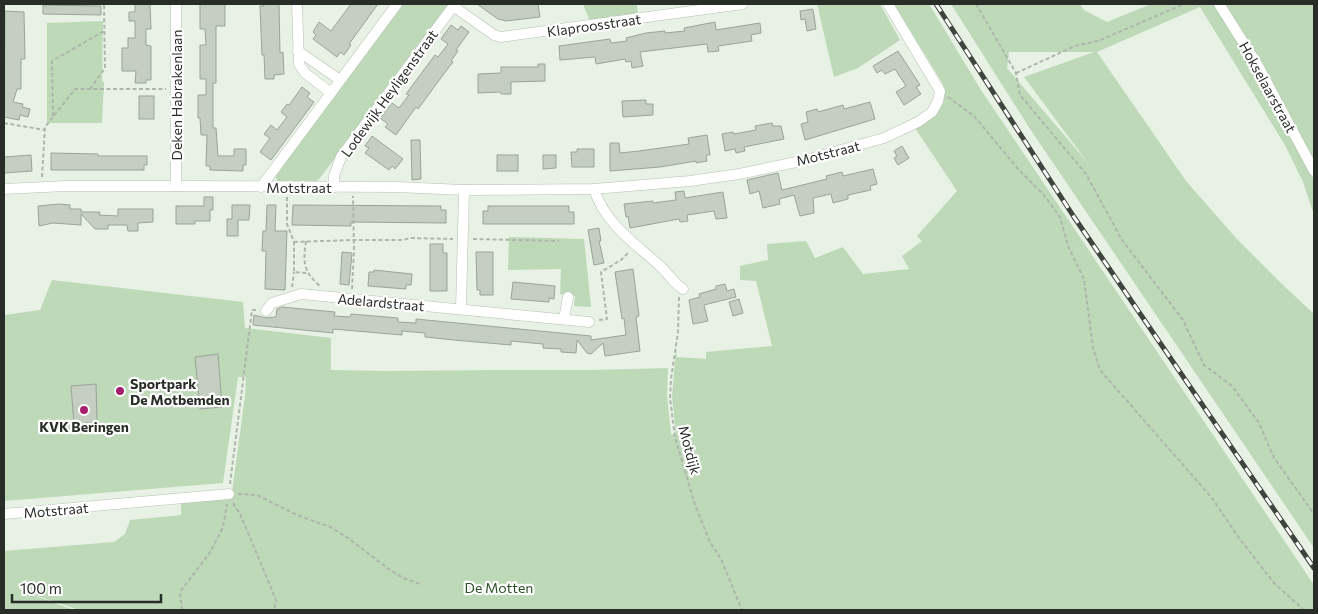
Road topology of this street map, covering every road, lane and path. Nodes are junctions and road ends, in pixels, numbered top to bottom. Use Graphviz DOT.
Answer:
graph roads {
  1 [pos="104,4"];
  2 [pos="176,4"];
  3 [pos="296,4"];
  4 [pos="397,4"];
  5 [pos="743,4"];
  6 [pos="888,4"];
  7 [pos="976,4"];
  8 [pos="1184,4"];
  9 [pos="1219,4"];
  10 [pos="454,5"];
  11 [pos="104,31"];
  12 [pos="298,50"];
  13 [pos="1016,72"];
  14 [pos="340,80"];
  15 [pos="90,89"];
  16 [pos="177,89"];
  17 [pos="940,91"];
  18 [pos="331,92"];
  19 [pos="53,116"];
  20 [pos="4,123"];
  21 [pos="45,130"];
  22 [pos="1314,171"];
  23 [pos="176,186"];
  24 [pos="42,187"];
  25 [pos="261,187"];
  26 [pos="287,187"];
  27 [pos="334,187"];
  28 [pos="353,187"];
  29 [pos="4,189"];
  30 [pos="594,189"];
  31 [pos="464,190"];
  32 [pos="463,239"];
  33 [pos="352,240"];
  34 [pos="558,240"];
  35 [pos="306,241"];
  36 [pos="294,242"];
  37 [pos="635,244"];
  38 [pos="307,273"];
  39 [pos="679,286"];
  40 [pos="334,297"];
  41 [pos="568,297"];
  42 [pos="351,299"];
  43 [pos="461,309"];
  44 [pos="266,311"];
  45 [pos="564,319"];
  46 [pos="589,322"];
  47 [pos="228,494"];
  48 [pos="4,514"];
  49 [pos="1314,514"];
  50 [pos="420,584"];
  51 [pos="182,610"];
  52 [pos="274,610"];
  53 [pos="742,610"];
  54 [pos="1304,610"];
  1 -- 11 [label="path"];
  2 -- 16 [label="street, Deken Habrakenlaan"];
  3 -- 12 [label="street"];
  4 -- 14 [label="street"];
  5 -- 10 [label="street, Klaproosstraat"];
  6 -- 17 [label="street"];
  7 -- 13 [label="path"];
  8 -- 13 [label="path"];
  9 -- 22 [label="street, Hokselaarstraat"];
  10 -- 27 [label="street, Lodewijk Heyligenstraat"];
  11 -- 15 [label="path"];
  11 -- 19 [label="path"];
  12 -- 14 [label="street"];
  12 -- 18 [label="street"];
  13 -- 49 [label="path"];
  14 -- 18 [label="street"];
  15 -- 16 [label="path"];
  15 -- 19 [label="path"];
  16 -- 23 [label="street, Deken Habrakenlaan"];
  17 -- 30 [label="street, Motstraat"];
  17 -- 54 [label="path"];
  18 -- 25 [label="street"];
  19 -- 21 [label="path"];
  20 -- 21 [label="path"];
  21 -- 24 [label="path"];
  23 -- 24 [label="street, Motstraat"];
  23 -- 25 [label="street, Motstraat"];
  24 -- 29 [label="street, Motstraat"];
  25 -- 26 [label="street, Motstraat"];
  26 -- 27 [label="street, Motstraat"];
  26 -- 36 [label="path"];
  27 -- 28 [label="street, Motstraat"];
  28 -- 31 [label="street, Motstraat"];
  28 -- 33 [label="path"];
  30 -- 31 [label="street, Motstraat"];
  30 -- 37 [label="street"];
  31 -- 32 [label="street"];
  32 -- 33 [label="path"];
  32 -- 34 [label="path"];
  32 -- 43 [label="street"];
  33 -- 35 [label="path"];
  33 -- 42 [label="path"];
  35 -- 36 [label="path"];
  35 -- 38 [label="path"];
  36 -- 38 [label="path"];
  37 -- 39 [label="street"];
  37 -- 46 [label="path"];
  38 -- 40 [label="path"];
  39 -- 53 [label="path, Motdijk"];
  40 -- 42 [label="street, Adelardstraat"];
  40 -- 44 [label="street, Adelardstraat"];
  41 -- 45 [label="street"];
  42 -- 43 [label="street, Adelardstraat"];
  43 -- 45 [label="street, Adelardstraat"];
  44 -- 47 [label="path"];
  45 -- 46 [label="street, Adelardstraat"];
  47 -- 48 [label="street, Motstraat"];
  47 -- 50 [label="path"];
  47 -- 51 [label="path"];
  47 -- 52 [label="path"];
}
